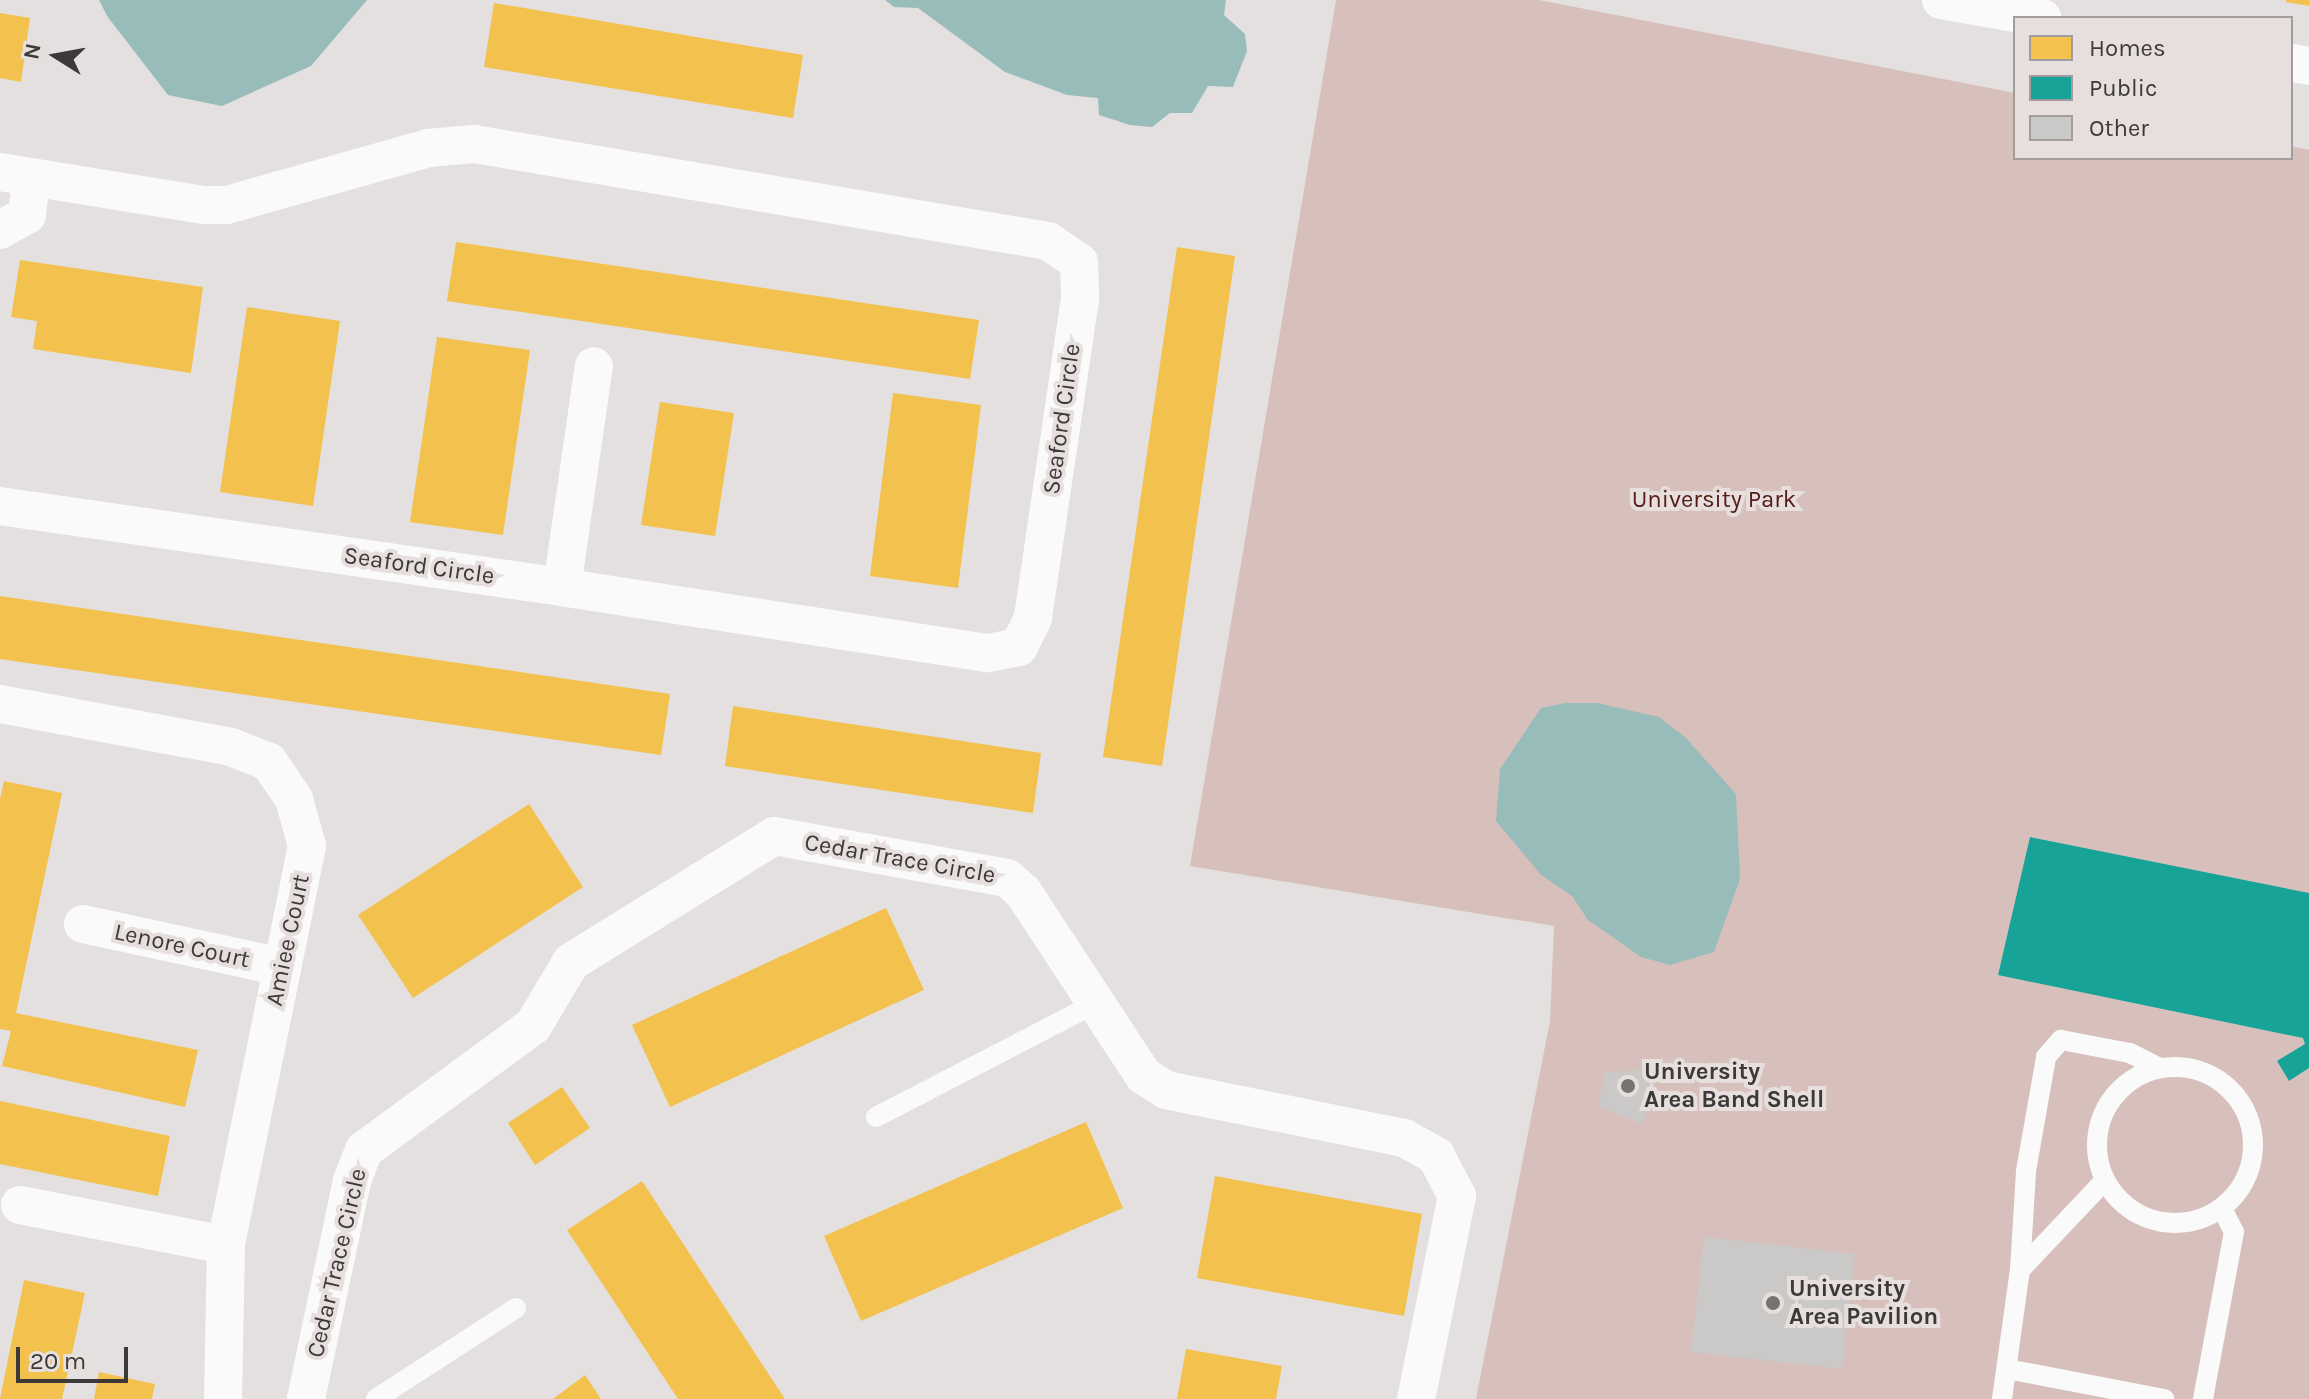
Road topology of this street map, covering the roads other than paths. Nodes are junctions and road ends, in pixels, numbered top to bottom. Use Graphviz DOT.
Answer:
graph roads {
  1 [pos="1941,0"];
  2 [pos="2031,16"];
  3 [pos="16,175"];
  4 [pos="0,230"];
  5 [pos="594,366"];
  6 [pos="0,506"];
  7 [pos="562,587"];
  8 [pos="0,704"];
  9 [pos="83,924"];
  10 [pos="282,967"];
  11 [pos="1096,1003"];
  12 [pos="2159,1068"];
  13 [pos="876,1117"];
  14 [pos="2105,1180"];
  15 [pos="20,1205"];
  16 [pos="2222,1208"];
  17 [pos="226,1245"];
  18 [pos="2020,1270"];
  19 [pos="516,1308"];
  20 [pos="2007,1369"];
  21 [pos="223,1399"];
  22 [pos="306,1399"];
  23 [pos="376,1399"];
  24 [pos="1416,1399"];
  25 [pos="2002,1399"];
  26 [pos="2164,1399"];
  27 [pos="2203,1399"];
  1 -- 2 [label="street"];
  3 -- 4 [label="street"];
  3 -- 7 [label="street, Seaford Circle"];
  5 -- 7 [label="street"];
  6 -- 7 [label="street, Seaford Circle"];
  8 -- 10 [label="street, Amiee Court"];
  9 -- 10 [label="street, Lenore Court"];
  10 -- 17 [label="street, Amiee Court"];
  11 -- 13 [label="lane"];
  11 -- 22 [label="street, Cedar Trace Circle"];
  11 -- 24 [label="street, Cedar Trace Circle"];
  12 -- 14 [label="lane"];
  12 -- 16 [label="lane"];
  12 -- 18 [label="lane"];
  14 -- 16 [label="lane"];
  14 -- 18 [label="lane"];
  15 -- 17 [label="street"];
  16 -- 27 [label="lane"];
  17 -- 21 [label="street, Amiee Court"];
  18 -- 20 [label="lane"];
  19 -- 23 [label="lane"];
  20 -- 25 [label="lane"];
  20 -- 26 [label="lane"];
}
